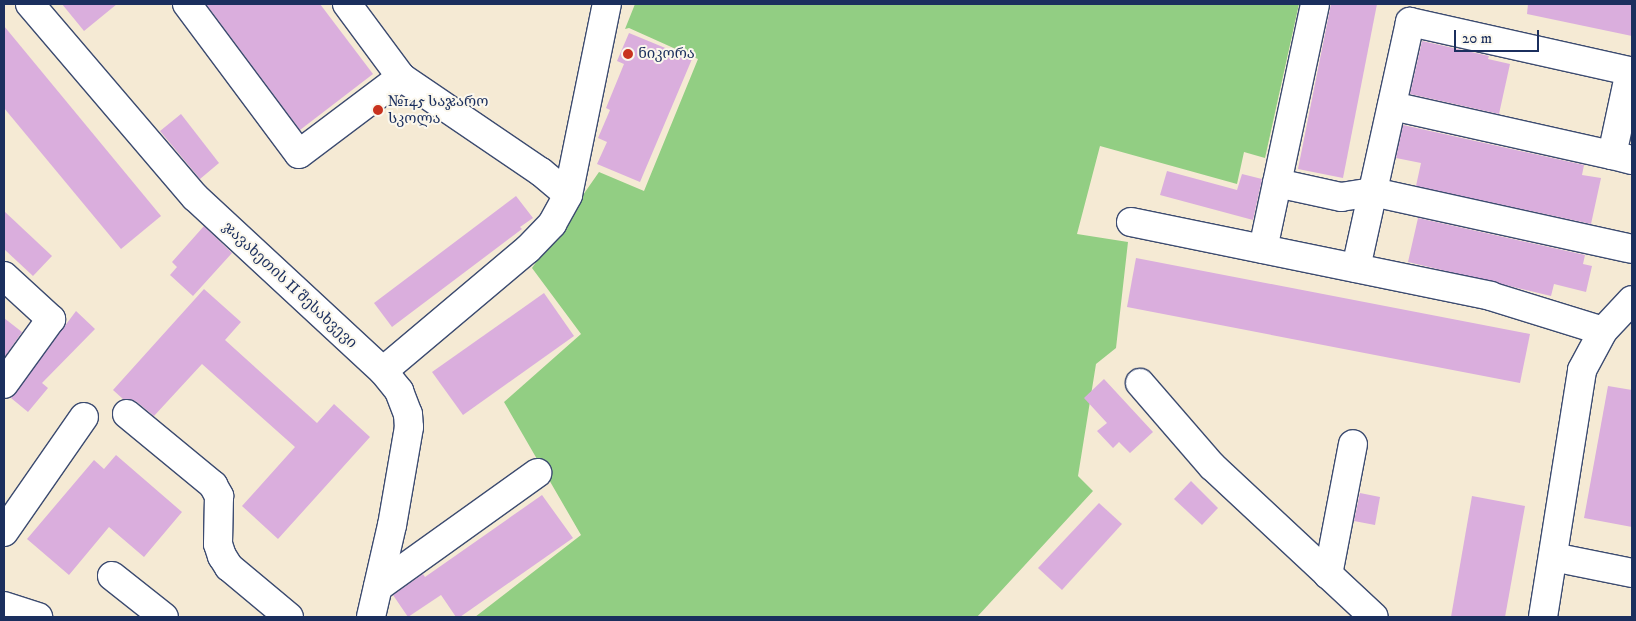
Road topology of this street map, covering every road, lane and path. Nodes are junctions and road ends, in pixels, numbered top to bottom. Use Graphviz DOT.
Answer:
graph roads {
  1 [pos="30,4"];
  2 [pos="187,4"];
  3 [pos="347,4"];
  4 [pos="607,4"];
  5 [pos="1315,4"];
  6 [pos="401,77"];
  7 [pos="1392,106"];
  8 [pos="1622,157"];
  9 [pos="1277,183"];
  10 [pos="1373,192"];
  11 [pos="568,195"];
  12 [pos="1131,222"];
  13 [pos="1263,249"];
  14 [pos="1632,249"];
  15 [pos="1356,268"];
  16 [pos="4,276"];
  17 [pos="1632,300"];
  18 [pos="1603,331"];
  19 [pos="383,371"];
  20 [pos="1140,383"];
  21 [pos="4,384"];
  22 [pos="127,414"];
  23 [pos="84,417"];
  24 [pos="1353,444"];
  25 [pos="537,473"];
  26 [pos="4,532"];
  27 [pos="1553,558"];
  28 [pos="1632,573"];
  29 [pos="1328,574"];
  30 [pos="112,576"];
  31 [pos="378,586"];
  32 [pos="4,606"];
  33 [pos="38,617"];
  34 [pos="164,617"];
  35 [pos="289,617"];
  36 [pos="371,617"];
  37 [pos="1374,617"];
  38 [pos="1543,617"];
  1 -- 19 [label="street, ჯავახეთის II შესახვევი"];
  2 -- 6 [label="street"];
  3 -- 6 [label="street"];
  4 -- 11 [label="street"];
  5 -- 9 [label="street"];
  6 -- 11 [label="street"];
  7 -- 8 [label="street"];
  7 -- 8 [label="street"];
  7 -- 10 [label="street"];
  9 -- 10 [label="street"];
  9 -- 13 [label="street"];
  10 -- 14 [label="street"];
  10 -- 15 [label="street"];
  11 -- 19 [label="street"];
  12 -- 13 [label="street"];
  13 -- 15 [label="street"];
  15 -- 18 [label="street"];
  16 -- 21 [label="street"];
  17 -- 18 [label="street"];
  18 -- 27 [label="street"];
  19 -- 31 [label="street, ჯავახეთის II შესახვევი"];
  20 -- 29 [label="street"];
  22 -- 35 [label="street"];
  23 -- 26 [label="street"];
  24 -- 29 [label="street"];
  25 -- 31 [label="street"];
  27 -- 28 [label="street"];
  27 -- 38 [label="street"];
  29 -- 37 [label="street"];
  30 -- 34 [label="street"];
  31 -- 36 [label="street, ჯავახეთის II შესახვევი"];
  32 -- 33 [label="street"];
}
